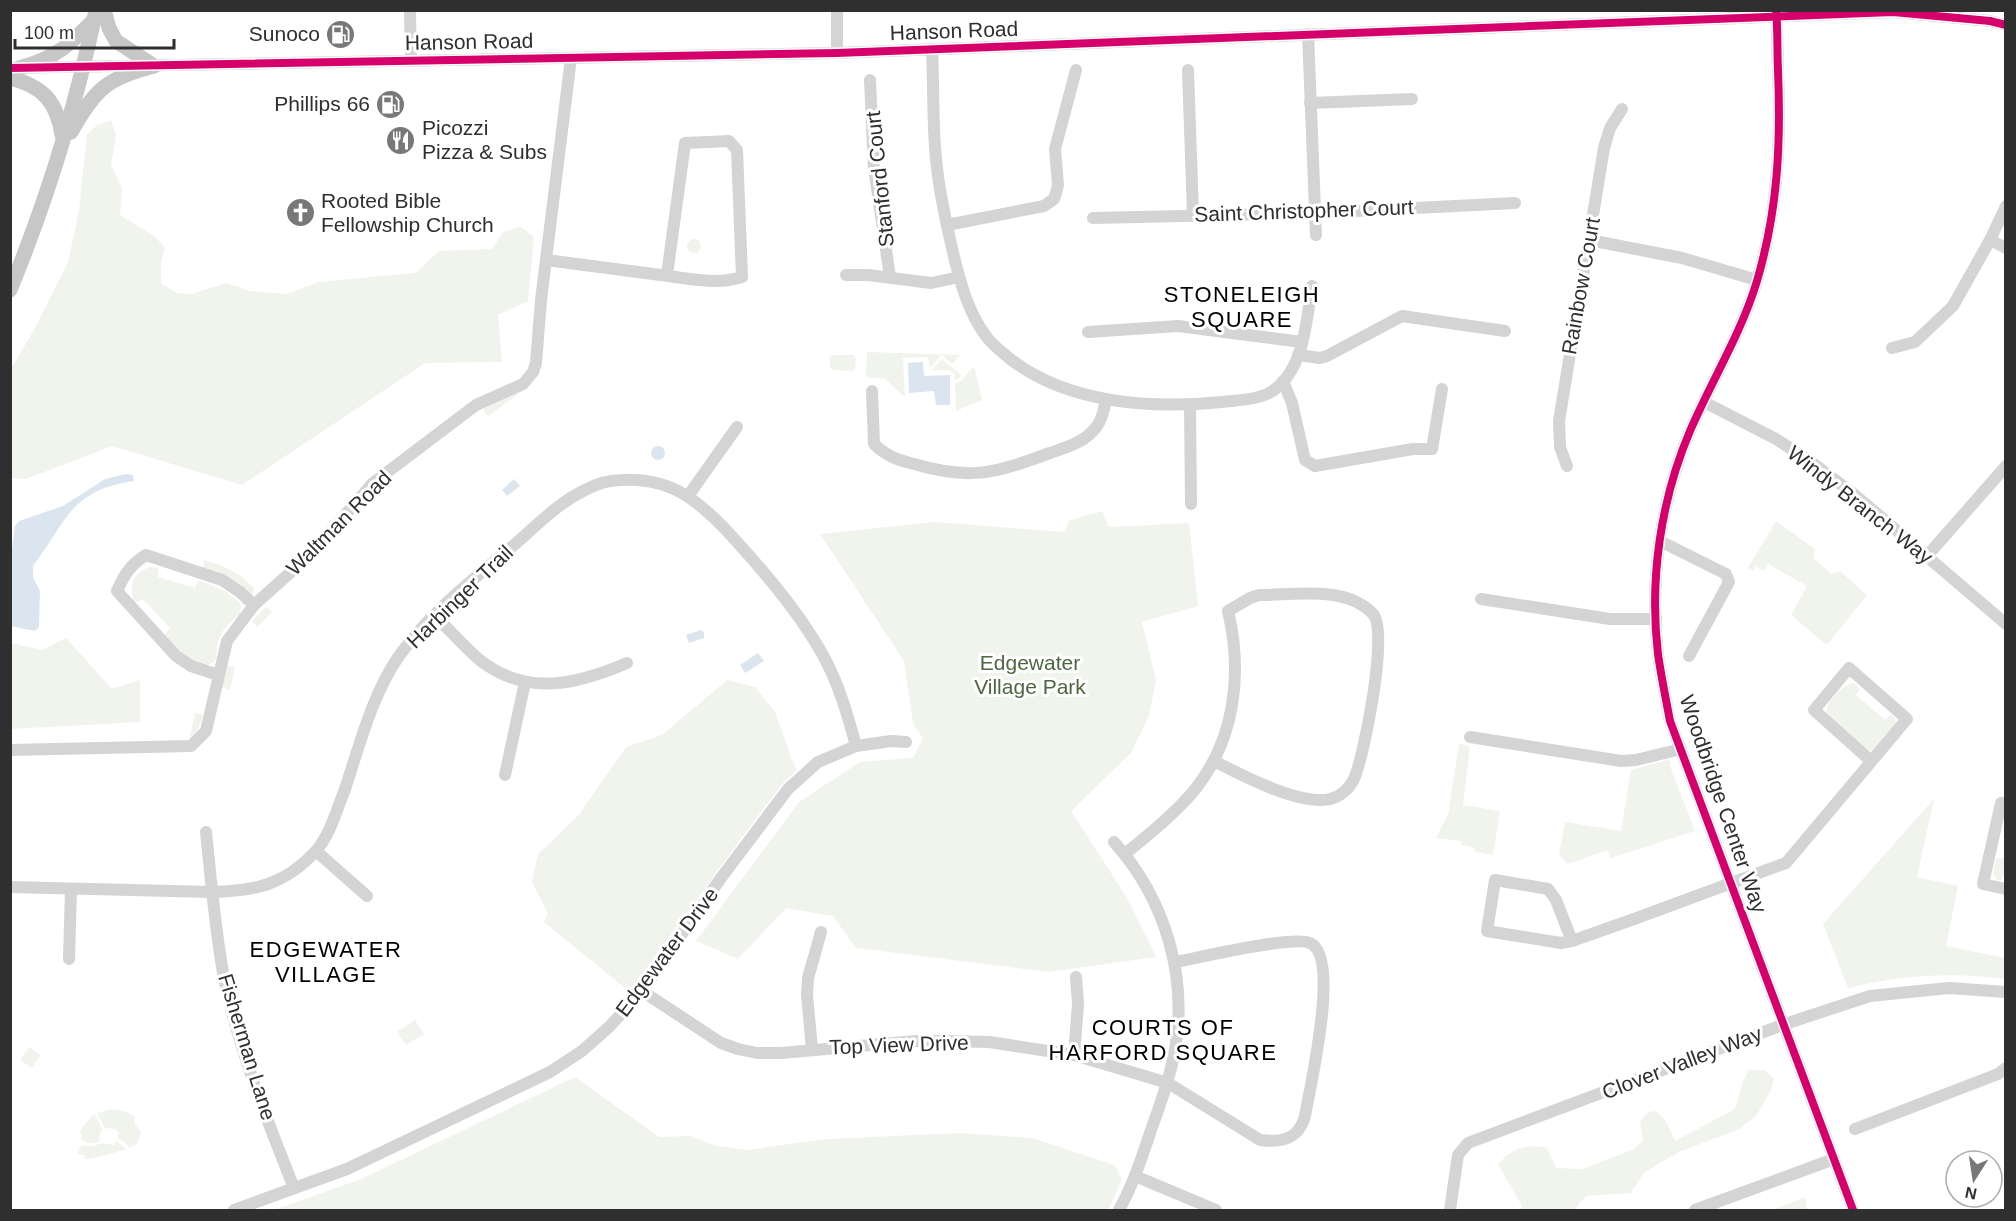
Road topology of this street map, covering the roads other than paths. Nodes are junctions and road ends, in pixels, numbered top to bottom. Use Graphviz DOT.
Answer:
graph roads {
  1 [pos="410,10"];
  2 [pos="837,10"];
  3 [pos="98,13"];
  4 [pos="1776,14"];
  5 [pos="1988,16"];
  6 [pos="2006,25"];
  7 [pos="1308,34"];
  8 [pos="932,50"];
  9 [pos="837,53"];
  10 [pos="571,58"];
  11 [pos="411,61"];
  12 [pos="154,66"];
  13 [pos="83,67"];
  14 [pos="1076,70"];
  15 [pos="1188,70"];
  16 [pos="13,71"];
  17 [pos="870,80"];
  18 [pos="1412,99"];
  19 [pos="1310,103"];
  20 [pos="1622,110"];
  21 [pos="63,140"];
  22 [pos="58,156"];
  23 [pos="1515,203"];
  24 [pos="2006,206"];
  25 [pos="1315,213"];
  26 [pos="1193,215"];
  27 [pos="1093,218"];
  28 [pos="947,225"];
  29 [pos="1316,235"];
  30 [pos="1589,240"];
  31 [pos="1990,240"];
  32 [pos="2006,248"];
  33 [pos="546,260"];
  34 [pos="667,275"];
  35 [pos="846,275"];
  36 [pos="890,277"];
  37 [pos="959,277"];
  38 [pos="1757,280"];
  39 [pos="1312,286"];
  40 [pos="10,290"];
  41 [pos="1505,331"];
  42 [pos="1088,332"];
  43 [pos="1302,342"];
  44 [pos="1892,348"];
  45 [pos="1298,355"];
  46 [pos="1283,381"];
  47 [pos="1442,389"];
  48 [pos="872,391"];
  49 [pos="1106,400"];
  50 [pos="1704,402"];
  51 [pos="1190,405"];
  52 [pos="737,427"];
  53 [pos="1566,466"];
  54 [pos="2006,466"];
  55 [pos="688,496"];
  56 [pos="1191,504"];
  57 [pos="1660,541"];
  58 [pos="1927,556"];
  59 [pos="1481,599"];
  60 [pos="254,605"];
  61 [pos="434,615"];
  62 [pos="1656,619"];
  63 [pos="2006,624"];
  64 [pos="1689,656"];
  65 [pos="627,663"];
  66 [pos="218,675"];
  67 [pos="525,682"];
  68 [pos="1470,737"];
  69 [pos="906,742"];
  70 [pos="856,746"];
  71 [pos="1681,748"];
  72 [pos="10,750"];
  73 [pos="1214,761"];
  74 [pos="1871,761"];
  75 [pos="506,775"];
  76 [pos="2006,804"];
  77 [pos="207,832"];
  78 [pos="1114,842"];
  79 [pos="316,851"];
  80 [pos="1125,854"];
  81 [pos="1731,884"];
  82 [pos="10,887"];
  83 [pos="71,889"];
  84 [pos="2006,889"];
  85 [pos="212,892"];
  86 [pos="367,896"];
  87 [pos="821,932"];
  88 [pos="1572,941"];
  89 [pos="69,959"];
  90 [pos="1175,962"];
  91 [pos="1076,976"];
  92 [pos="642,991"];
  93 [pos="2006,992"];
  94 [pos="1782,1025"];
  95 [pos="812,1049"];
  96 [pos="1074,1055"];
  97 [pos="2006,1068"];
  98 [pos="1167,1083"];
  99 [pos="1855,1129"];
  100 [pos="1834,1159"];
  101 [pos="1135,1176"];
  102 [pos="294,1188"];
  103 [pos="234,1210"];
  104 [pos="1119,1210"];
  105 [pos="1216,1210"];
  106 [pos="1450,1210"];
  107 [pos="1695,1210"];
  108 [pos="1852,1210"];
  1 -- 11 [label="street"];
  2 -- 9 [label="street"];
  3 -- 12 [label="main road"];
  3 -- 13 [label="main road"];
  3 -- 16 [label="main road"];
  4 -- 5 [label="street, Hanson Road"];
  4 -- 7 [label="street, Hanson Road"];
  4 -- 38 [label="street, Woodbridge Center Way"];
  5 -- 6 [label="street, Hanson Road"];
  7 -- 8 [label="street, Hanson Road"];
  7 -- 19 [label="street"];
  8 -- 9 [label="street, Hanson Road"];
  8 -- 28 [label="street"];
  9 -- 10 [label="street, Hanson Road"];
  10 -- 11 [label="street, Hanson Road"];
  10 -- 33 [label="street, Waltman Road"];
  11 -- 12 [label="street, Hanson Road"];
  12 -- 13 [label="street, Hanson Road"];
  12 -- 22 [label="main road"];
  13 -- 16 [label="street, Hanson Road"];
  13 -- 21 [label="main road"];
  14 -- 28 [label="street"];
  15 -- 26 [label="street"];
  16 -- 21 [label="main road"];
  17 -- 36 [label="street, Stanford Court"];
  18 -- 19 [label="street"];
  19 -- 25 [label="street"];
  20 -- 30 [label="street, Rainbow Court"];
  21 -- 22 [label="main road"];
  22 -- 40 [label="main road"];
  23 -- 25 [label="street, Saint Christopher Court"];
  24 -- 31 [label="street"];
  25 -- 26 [label="street, Saint Christopher Court"];
  25 -- 29 [label="street"];
  26 -- 27 [label="street, Saint Christopher Court"];
  28 -- 37 [label="street"];
  30 -- 38 [label="street"];
  30 -- 53 [label="street, Rainbow Court"];
  31 -- 32 [label="street"];
  31 -- 44 [label="street"];
  33 -- 34 [label="street"];
  33 -- 60 [label="street, Waltman Road"];
  34 -- 34 [label="street"];
  35 -- 36 [label="street, Stanford Court"];
  36 -- 37 [label="street, Stanford Court"];
  37 -- 49 [label="street"];
  38 -- 50 [label="street, Woodbridge Center Way"];
  39 -- 43 [label="street"];
  41 -- 45 [label="street"];
  42 -- 43 [label="street"];
  43 -- 45 [label="street"];
  45 -- 46 [label="street"];
  46 -- 47 [label="street"];
  46 -- 51 [label="street"];
  48 -- 49 [label="street"];
  49 -- 51 [label="street"];
  50 -- 57 [label="street, Woodbridge Center Way"];
  50 -- 58 [label="street, Windy Branch Way"];
  51 -- 56 [label="street"];
  52 -- 55 [label="street"];
  54 -- 58 [label="street"];
  55 -- 61 [label="street, Harbinger Trail"];
  55 -- 70 [label="street, Harbinger Trail"];
  57 -- 62 [label="street, Woodbridge Center Way"];
  57 -- 64 [label="street"];
  58 -- 63 [label="street, Windy Branch Way"];
  59 -- 62 [label="street"];
  60 -- 66 [label="street, Waltman Road"];
  60 -- 66 [label="street"];
  61 -- 67 [label="street"];
  61 -- 79 [label="street, Harbinger Trail"];
  62 -- 71 [label="street, Woodbridge Center Way"];
  65 -- 67 [label="street"];
  66 -- 72 [label="street, Waltman Road"];
  67 -- 75 [label="street"];
  68 -- 71 [label="street"];
  69 -- 70 [label="street, Edgewater Drive"];
  70 -- 92 [label="street, Edgewater Drive"];
  71 -- 81 [label="street, Woodbridge Center Way"];
  73 -- 73 [label="street"];
  73 -- 80 [label="street"];
  74 -- 74 [label="street"];
  74 -- 81 [label="street"];
  76 -- 84 [label="street"];
  77 -- 85 [label="street, Fisherman Lane"];
  78 -- 80 [label="street"];
  79 -- 85 [label="street, Harbinger Trail"];
  79 -- 86 [label="street"];
  80 -- 90 [label="street"];
  81 -- 88 [label="street"];
  81 -- 94 [label="street, Woodbridge Center Way"];
  82 -- 83 [label="street, Harbinger Trail"];
  83 -- 85 [label="street, Harbinger Trail"];
  83 -- 89 [label="street"];
  85 -- 102 [label="street, Fisherman Lane"];
  87 -- 95 [label="street"];
  88 -- 88 [label="street"];
  90 -- 98 [label="street"];
  90 -- 98 [label="street, Top View Drive"];
  91 -- 96 [label="street"];
  92 -- 95 [label="street, Top View Drive"];
  92 -- 102 [label="street, Edgewater Drive"];
  93 -- 94 [label="street, Clover Valley Way"];
  94 -- 100 [label="street, Woodbridge Center Way"];
  94 -- 106 [label="street, Clover Valley Way"];
  95 -- 96 [label="street, Top View Drive"];
  96 -- 98 [label="street, Top View Drive"];
  97 -- 99 [label="street"];
  98 -- 101 [label="street"];
  100 -- 107 [label="street"];
  100 -- 108 [label="street, Woodbridge Center Way"];
  101 -- 104 [label="street"];
  101 -- 105 [label="street"];
  102 -- 103 [label="street, Edgewater Drive"];
}
